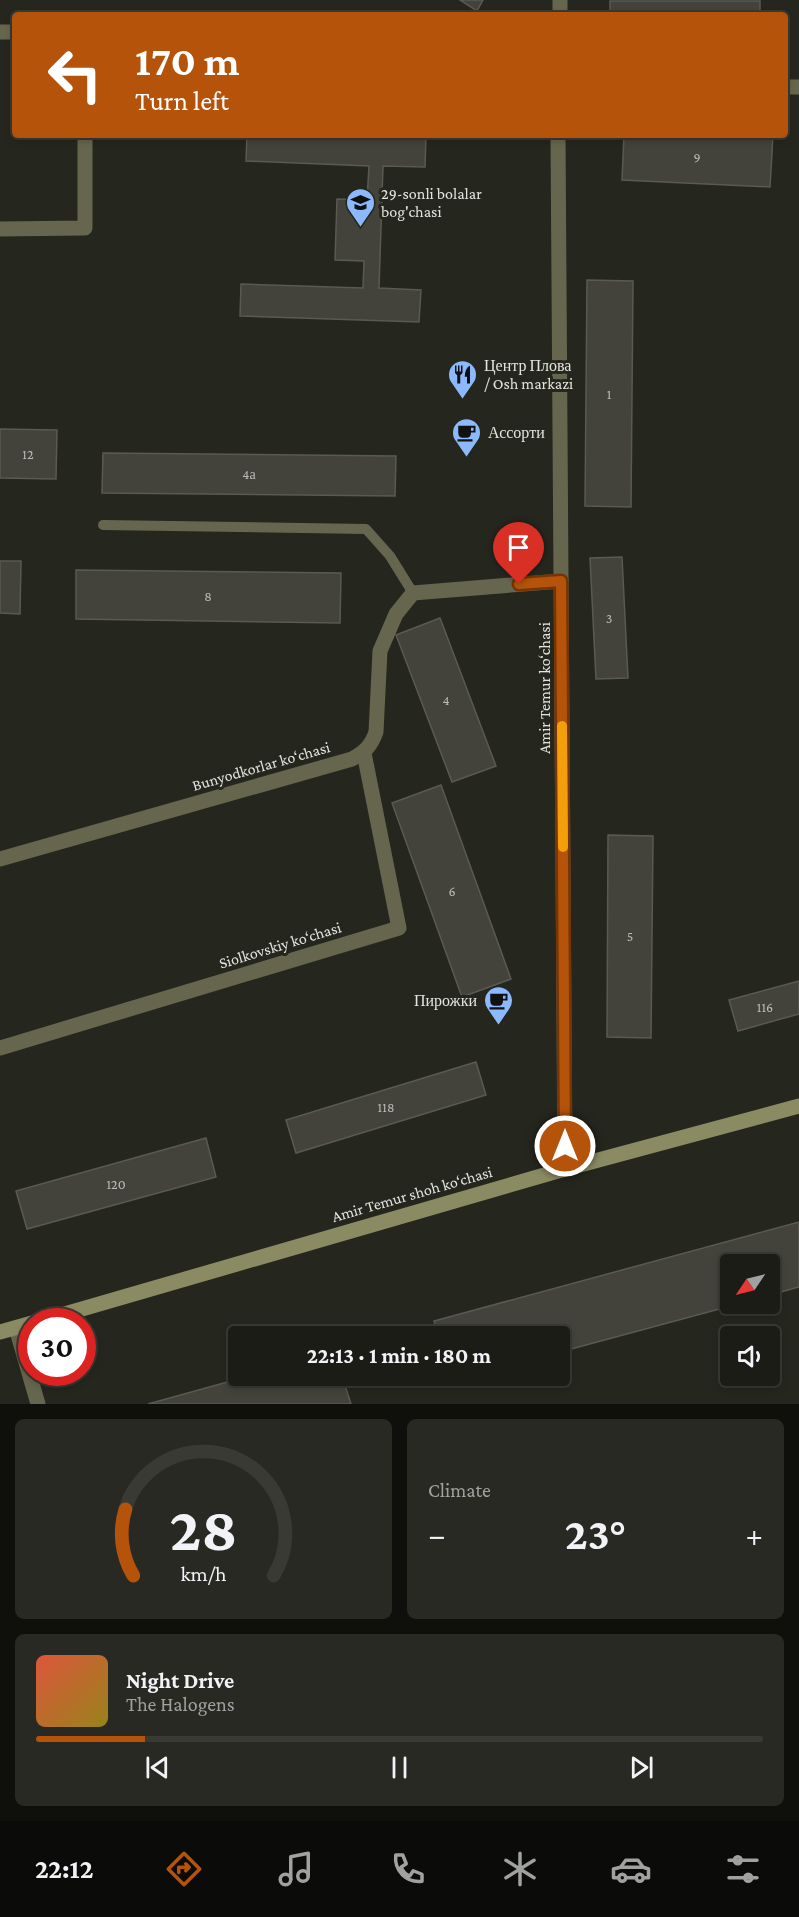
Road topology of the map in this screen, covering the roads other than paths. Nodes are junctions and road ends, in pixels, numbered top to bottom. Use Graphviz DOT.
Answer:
graph roads {
  1 [pos="85,138"];
  2 [pos="558,138"];
  3 [pos="0,230"];
  4 [pos="103,525"];
  5 [pos="561,581"];
  6 [pos="413,593"];
  7 [pos="364,753"];
  8 [pos="0,859"];
  9 [pos="0,1048"];
  10 [pos="799,1106"];
  11 [pos="565,1169"];
  12 [pos="85,1308"];
  13 [pos="16,1328"];
  14 [pos="0,1332"];
  15 [pos="38,1404"];
  1 -- 3 [label="street"];
  2 -- 5 [label="street, Amir Temur ko‘chasi"];
  4 -- 6 [label="lane"];
  5 -- 6 [label="street"];
  5 -- 11 [label="street, Amir Temur ko‘chasi"];
  6 -- 7 [label="street"];
  7 -- 8 [label="street, Bunyodkorlar ko‘chasi"];
  7 -- 9 [label="street, Siolkovskiy ko‘chasi"];
  10 -- 11 [label="main road, Amir Temur shoh ko‘chasi"];
  11 -- 12 [label="main road, Amir Temur shoh ko‘chasi"];
  13 -- 14 [label="main road"];
  13 -- 15 [label="street"];
}
